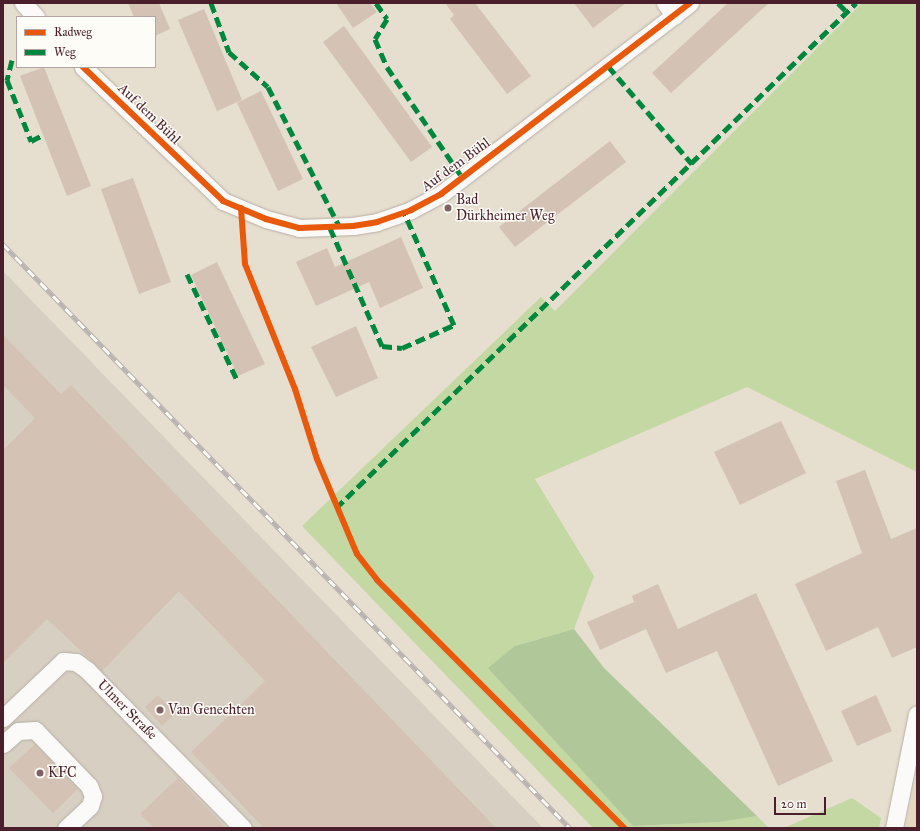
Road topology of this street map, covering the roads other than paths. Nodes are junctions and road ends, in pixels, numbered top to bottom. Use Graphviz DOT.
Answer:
graph roads {
  1 [pos="23,3"];
  2 [pos="690,3"];
  3 [pos="670,10"];
  4 [pos="35,16"];
  5 [pos="84,68"];
  6 [pos="917,714"];
  7 [pos="3,718"];
  8 [pos="3,744"];
  9 [pos="66,828"];
  10 [pos="243,828"];
  11 [pos="894,828"];
  1 -- 4 [label="street"];
  2 -- 3 [label="street, Auf dem Bühl"];
  3 -- 5 [label="street, Auf dem Bühl"];
  6 -- 11 [label="street"];
  7 -- 10 [label="street, Ulmer Straße"];
  8 -- 9 [label="street"];
}
